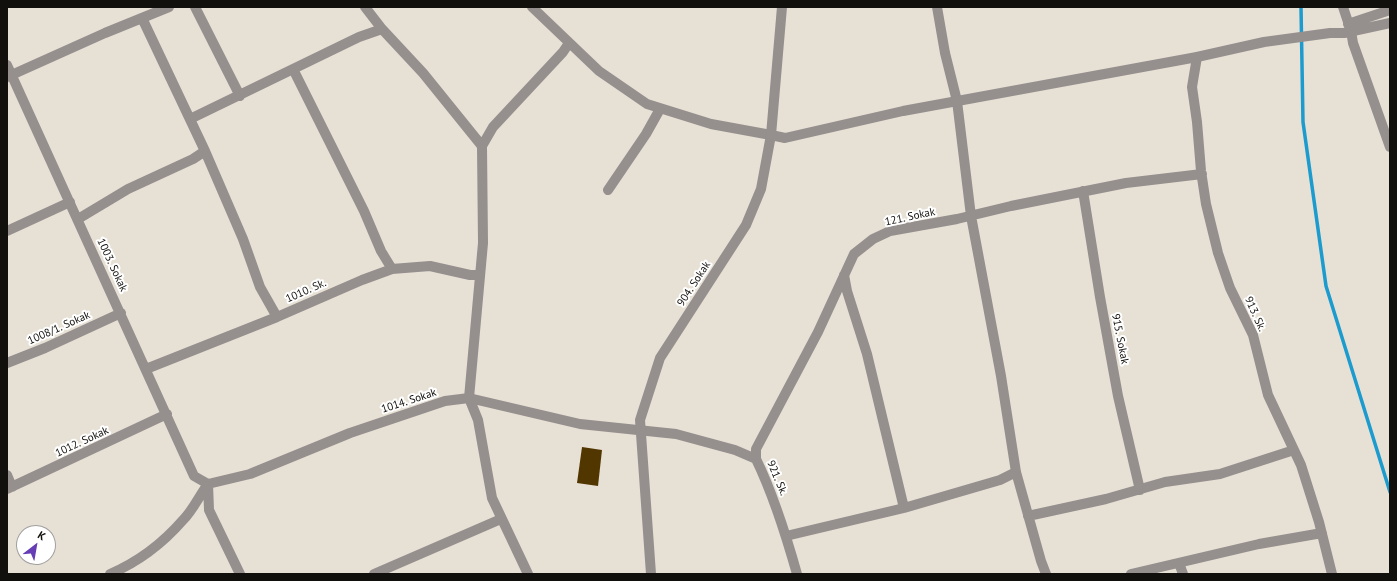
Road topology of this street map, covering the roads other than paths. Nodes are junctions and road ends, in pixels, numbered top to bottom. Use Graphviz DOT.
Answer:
graph roads {
  1 [pos="169,7"];
  2 [pos="195,7"];
  3 [pos="365,7"];
  4 [pos="532,7"];
  5 [pos="782,7"];
  6 [pos="937,7"];
  7 [pos="1343,7"];
  8 [pos="1390,10"];
  9 [pos="142,18"];
  10 [pos="1390,23"];
  11 [pos="1350,28"];
  12 [pos="382,29"];
  13 [pos="569,43"];
  14 [pos="1197,57"];
  15 [pos="7,65"];
  16 [pos="294,69"];
  17 [pos="9,76"];
  18 [pos="240,96"];
  19 [pos="957,101"];
  20 [pos="660,109"];
  21 [pos="190,119"];
  22 [pos="771,135"];
  23 [pos="1388,137"];
  24 [pos="482,146"];
  25 [pos="1390,148"];
  26 [pos="205,151"];
  27 [pos="1202,174"];
  28 [pos="608,190"];
  29 [pos="1083,191"];
  30 [pos="70,202"];
  31 [pos="971,216"];
  32 [pos="78,219"];
  33 [pos="7,231"];
  34 [pos="392,268"];
  35 [pos="844,274"];
  36 [pos="480,275"];
  37 [pos="121,313"];
  38 [pos="277,317"];
  39 [pos="7,363"];
  40 [pos="146,369"];
  41 [pos="469,398"];
  42 [pos="166,414"];
  43 [pos="641,432"];
  44 [pos="1294,450"];
  45 [pos="756,459"];
  46 [pos="1016,472"];
  47 [pos="7,475"];
  48 [pos="208,484"];
  49 [pos="10,488"];
  50 [pos="1140,490"];
  51 [pos="904,508"];
  52 [pos="1028,516"];
  53 [pos="502,518"];
  54 [pos="1322,533"];
  55 [pos="786,536"];
  56 [pos="1180,563"];
  57 [pos="110,574"];
  58 [pos="240,574"];
  59 [pos="374,574"];
  60 [pos="528,574"];
  61 [pos="651,574"];
  62 [pos="797,574"];
  63 [pos="1046,574"];
  64 [pos="1131,574"];
  65 [pos="1183,574"];
  66 [pos="1332,574"];
  1 -- 9 [label="street"];
  2 -- 18 [label="street"];
  3 -- 12 [label="street"];
  4 -- 13 [label="street"];
  5 -- 22 [label="street, 904. Sokak"];
  6 -- 19 [label="street"];
  7 -- 11 [label="street"];
  8 -- 11 [label="street"];
  9 -- 17 [label="street"];
  9 -- 21 [label="street"];
  10 -- 11 [label="street"];
  11 -- 14 [label="street"];
  11 -- 23 [label="street"];
  12 -- 16 [label="street"];
  12 -- 24 [label="street"];
  13 -- 20 [label="street"];
  13 -- 24 [label="street"];
  14 -- 19 [label="street"];
  14 -- 27 [label="street, 913. Sk."];
  15 -- 17 [label="street, 1003. Sokak"];
  16 -- 18 [label="street"];
  16 -- 34 [label="street"];
  17 -- 30 [label="street, 1003. Sokak"];
  18 -- 21 [label="street"];
  19 -- 22 [label="street"];
  19 -- 31 [label="street"];
  20 -- 22 [label="street"];
  20 -- 28 [label="street"];
  21 -- 26 [label="street"];
  22 -- 43 [label="street, 904. Sokak"];
  23 -- 25 [label="street"];
  24 -- 36 [label="street"];
  26 -- 32 [label="street"];
  26 -- 38 [label="street"];
  27 -- 29 [label="street, 121. Sokak"];
  27 -- 44 [label="street, 913. Sk."];
  29 -- 31 [label="street, 121. Sokak"];
  29 -- 50 [label="street, 915. Sokak"];
  30 -- 32 [label="street, 1003. Sokak"];
  30 -- 33 [label="street"];
  31 -- 35 [label="street, 121. Sokak"];
  31 -- 46 [label="street"];
  32 -- 37 [label="street, 1003. Sokak"];
  34 -- 36 [label="street, 1010. Sk."];
  34 -- 38 [label="street, 1010. Sk."];
  35 -- 45 [label="street, 121. Sokak"];
  35 -- 51 [label="street"];
  36 -- 41 [label="street"];
  37 -- 39 [label="street, 1008/1. Sokak"];
  37 -- 40 [label="street, 1003. Sokak"];
  38 -- 40 [label="street, 1010. Sk."];
  40 -- 42 [label="street, 1003. Sokak"];
  41 -- 43 [label="street, 1014. Sokak"];
  41 -- 48 [label="street, 1014. Sokak"];
  41 -- 53 [label="street"];
  42 -- 48 [label="street, 1003. Sokak"];
  42 -- 49 [label="street, 1012. Sokak"];
  43 -- 45 [label="street, 921. Sk."];
  43 -- 61 [label="street, 904. Sokak"];
  44 -- 50 [label="street"];
  44 -- 54 [label="street, 913. Sk."];
  45 -- 55 [label="street, 921. Sk."];
  46 -- 51 [label="street"];
  46 -- 52 [label="street"];
  47 -- 49 [label="street"];
  48 -- 57 [label="street"];
  48 -- 58 [label="street"];
  50 -- 52 [label="street"];
  51 -- 55 [label="street"];
  52 -- 63 [label="street"];
  53 -- 59 [label="street"];
  53 -- 60 [label="street"];
  54 -- 56 [label="street"];
  54 -- 66 [label="street, 913. Sk."];
  55 -- 62 [label="street, 921. Sk."];
  56 -- 64 [label="street"];
  56 -- 65 [label="street"];
}
